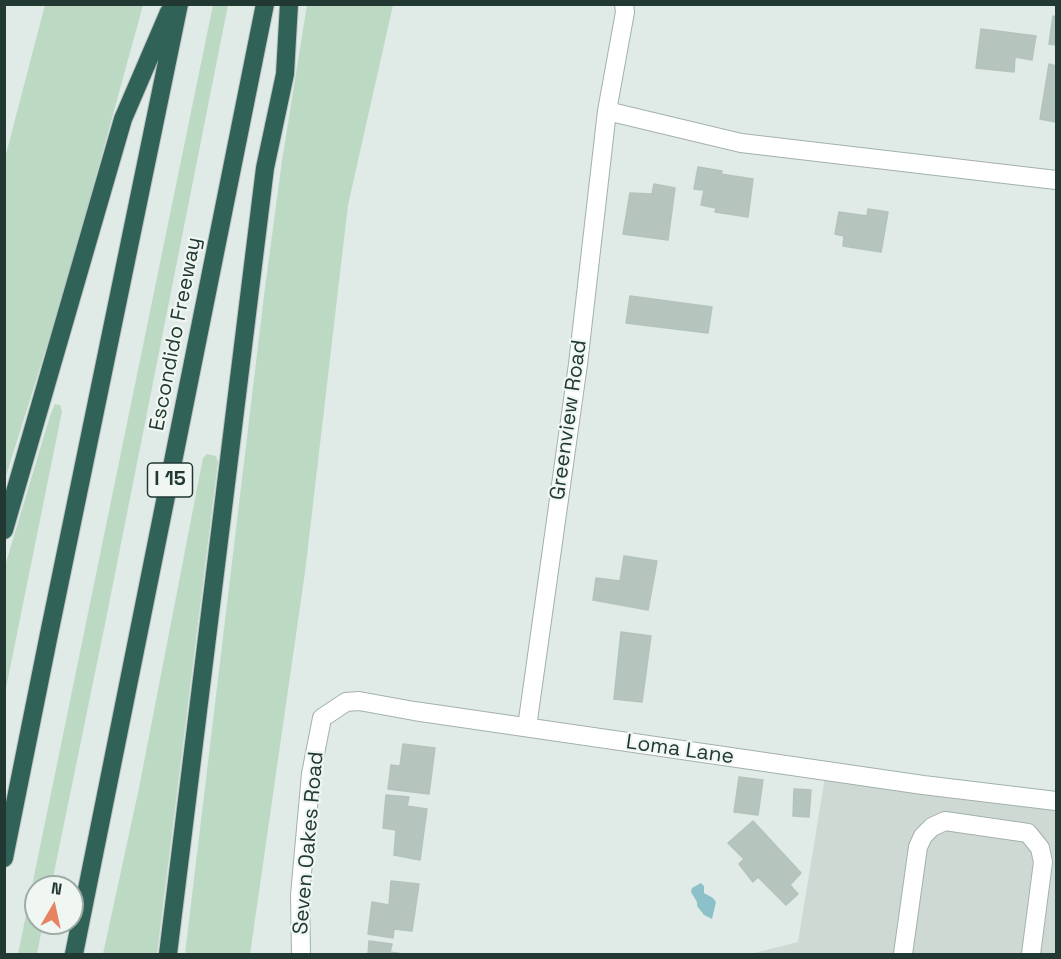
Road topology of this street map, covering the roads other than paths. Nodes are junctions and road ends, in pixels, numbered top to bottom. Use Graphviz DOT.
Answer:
graph roads {
  1 [pos="172,4"];
  2 [pos="179,4"];
  3 [pos="265,4"];
  4 [pos="289,4"];
  5 [pos="624,4"];
  6 [pos="607,111"];
  7 [pos="1056,180"];
  8 [pos="4,530"];
  9 [pos="526,727"];
  10 [pos="320,731"];
  11 [pos="1056,801"];
  12 [pos="4,858"];
  13 [pos="74,954"];
  14 [pos="168,954"];
  15 [pos="301,954"];
  16 [pos="903,954"];
  17 [pos="1031,954"];
  1 -- 8 [label="highway"];
  2 -- 12 [label="highway"];
  3 -- 13 [label="highway, Escondido Freeway / I 15"];
  4 -- 14 [label="highway"];
  5 -- 6 [label="street, Greenview Road"];
  6 -- 7 [label="street"];
  6 -- 9 [label="street, Greenview Road"];
  9 -- 10 [label="street, Loma Lane"];
  9 -- 11 [label="street, Loma Lane"];
  10 -- 15 [label="street, Seven Oakes Road"];
  16 -- 17 [label="street"];
}
